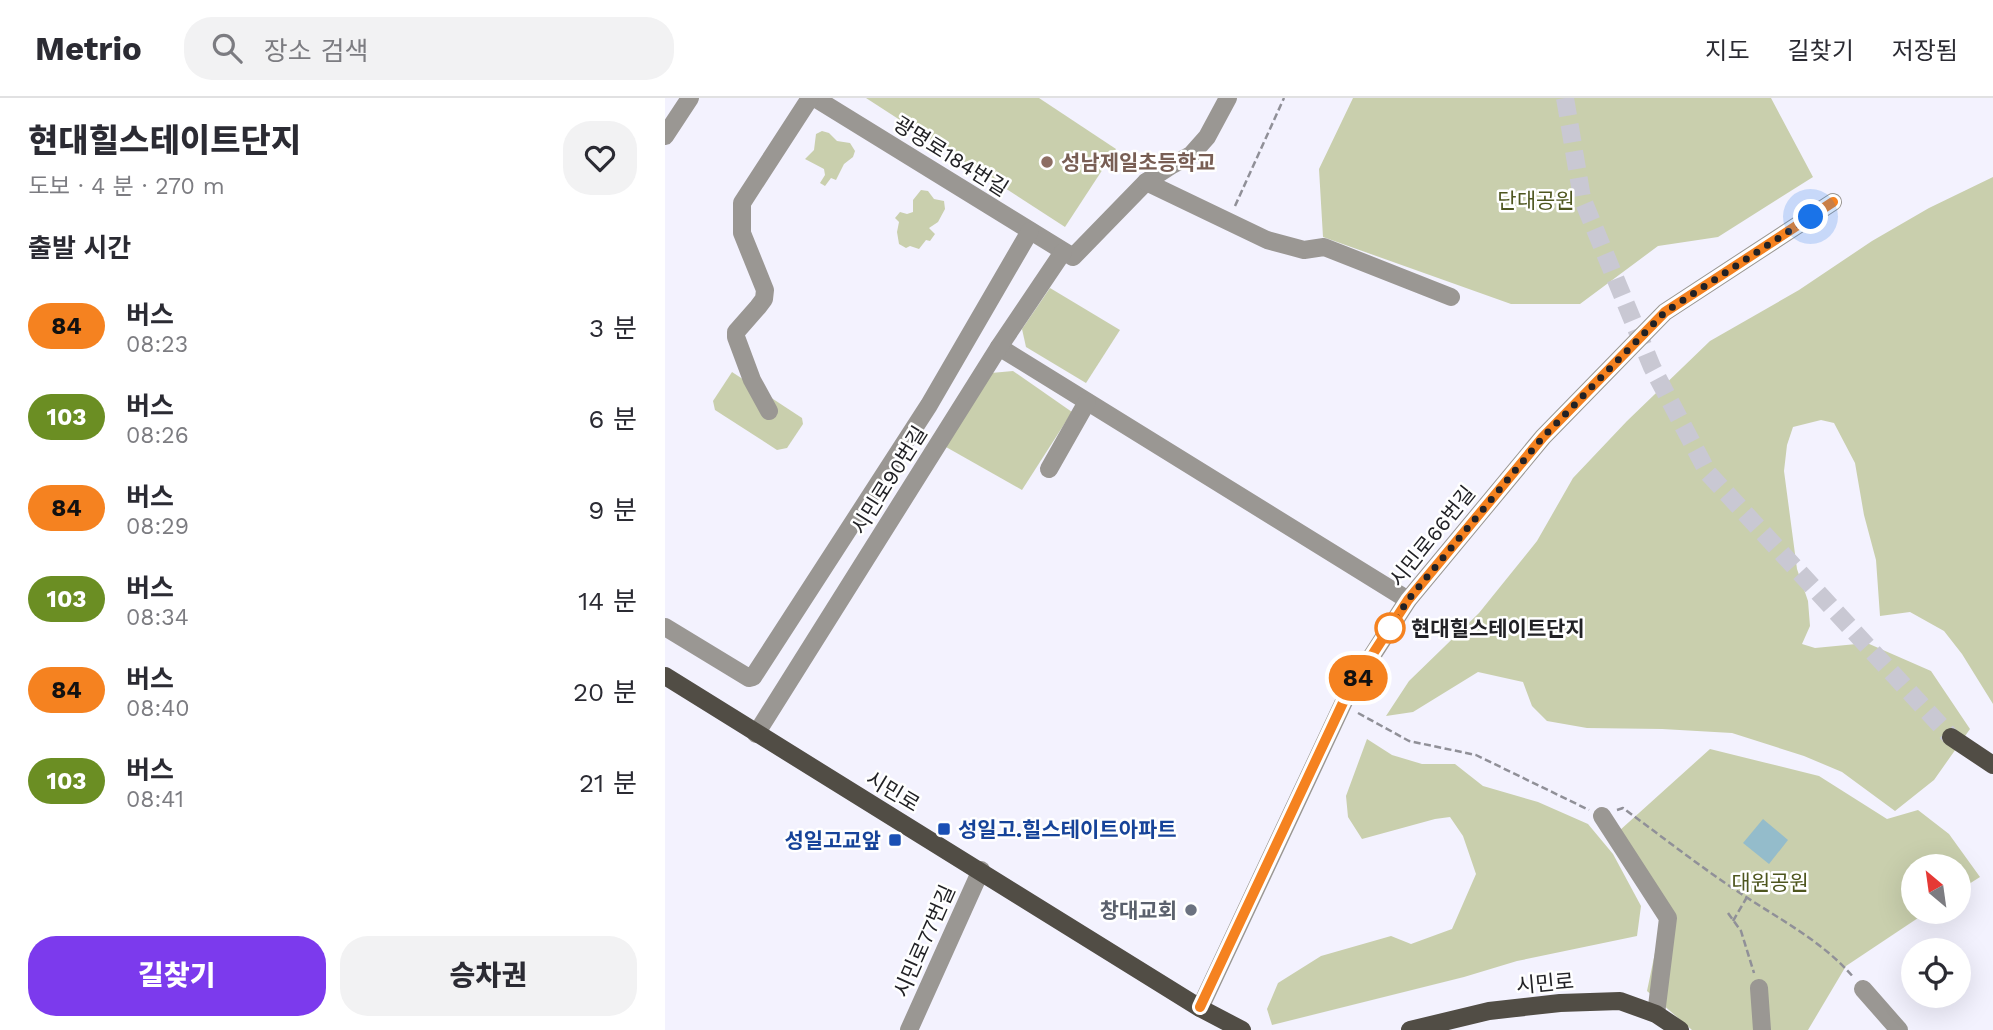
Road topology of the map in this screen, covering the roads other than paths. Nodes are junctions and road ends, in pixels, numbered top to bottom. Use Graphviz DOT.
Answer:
graph roads {
  1 [pos="690,98"];
  2 [pos="813,98"];
  3 [pos="1228,98"];
  4 [pos="665,136"];
  5 [pos="1146,183"];
  6 [pos="1833,202"];
  7 [pos="1030,232"];
  8 [pos="1063,252"];
  9 [pos="1451,297"];
  10 [pos="999,347"];
  11 [pos="1087,402"];
  12 [pos="769,411"];
  13 [pos="1049,469"];
  14 [pos="1408,600"];
  15 [pos="665,627"];
  16 [pos="665,676"];
  17 [pos="756,734"];
  18 [pos="1951,737"];
  19 [pos="1993,765"];
  20 [pos="1602,816"];
  21 [pos="981,870"];
  22 [pos="1759,988"];
  23 [pos="1863,989"];
  24 [pos="1200,1007"];
  25 [pos="1656,1014"];
  26 [pos="909,1030"];
  27 [pos="1242,1030"];
  28 [pos="1410,1030"];
  29 [pos="1680,1030"];
  30 [pos="1762,1030"];
  31 [pos="1899,1030"];
  1 -- 4 [label="street"];
  2 -- 7 [label="street, 광명로184번길"];
  2 -- 12 [label="street"];
  3 -- 5 [label="street"];
  5 -- 8 [label="street"];
  5 -- 9 [label="street"];
  6 -- 14 [label="street, 시민로66번길"];
  7 -- 8 [label="street, 광명로184번길"];
  7 -- 15 [label="street"];
  8 -- 10 [label="street, 시민로90번길"];
  10 -- 11 [label="street"];
  10 -- 17 [label="street, 시민로90번길"];
  11 -- 13 [label="street"];
  11 -- 14 [label="street"];
  14 -- 24 [label="street, 시민로66번길"];
  16 -- 17 [label="main road, 시민로"];
  17 -- 21 [label="main road, 시민로"];
  18 -- 19 [label="main road"];
  20 -- 25 [label="street"];
  21 -- 24 [label="main road, 시민로"];
  21 -- 26 [label="street, 시민로77번길"];
  22 -- 30 [label="street"];
  23 -- 31 [label="street"];
  24 -- 27 [label="main road, 시민로"];
  25 -- 28 [label="main road, 시민로"];
  25 -- 29 [label="main road, 시민로"];
}
